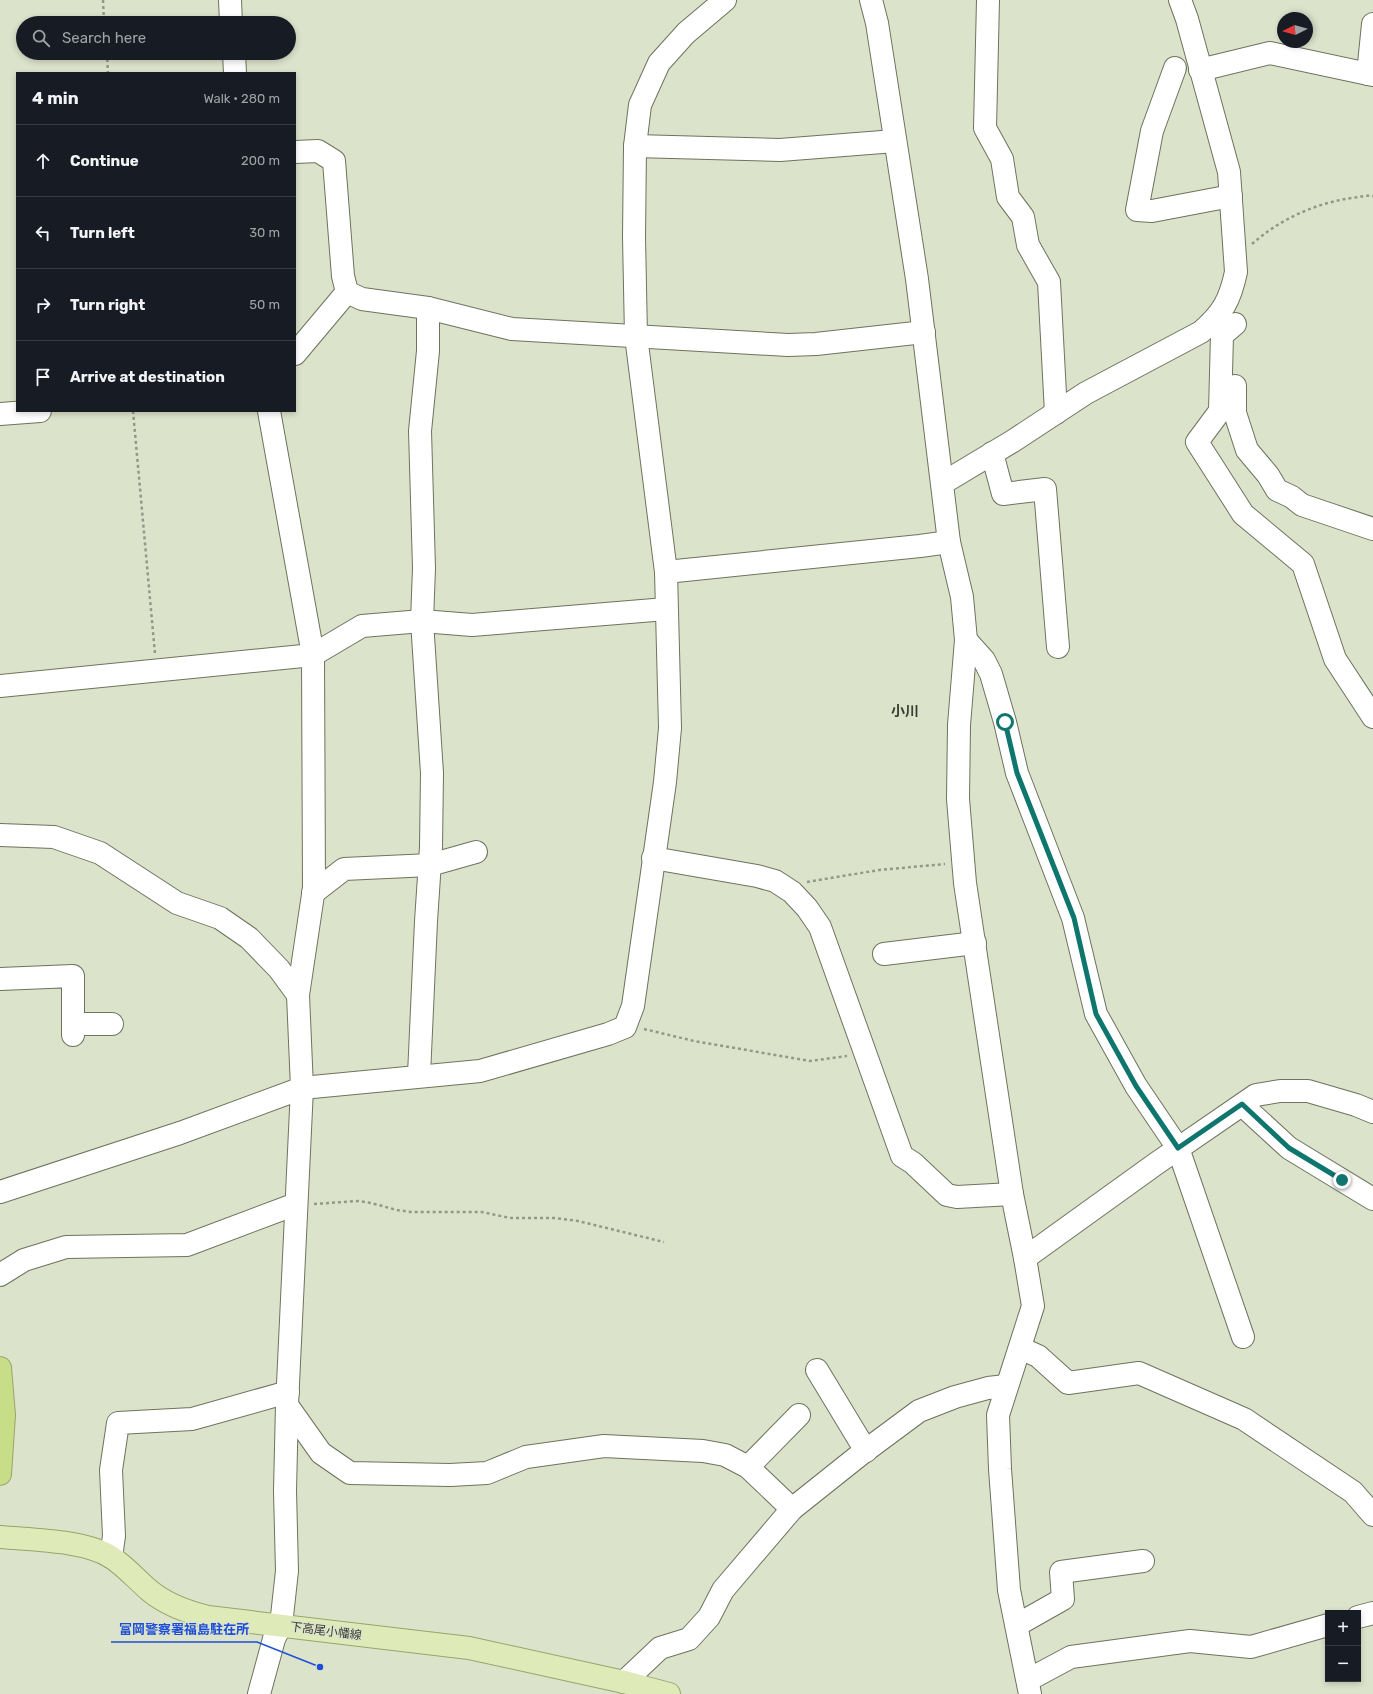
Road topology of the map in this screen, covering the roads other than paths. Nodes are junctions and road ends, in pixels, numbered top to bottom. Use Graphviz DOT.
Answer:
graph roads {
  1 [pos="230,0"];
  2 [pos="725,0"];
  3 [pos="871,0"];
  4 [pos="988,0"];
  5 [pos="1180,0"];
  6 [pos="231,16"];
  7 [pos="1373,24"];
  8 [pos="234,60"];
  9 [pos="1175,68"];
  10 [pos="1200,70"];
  11 [pos="235,72"];
  12 [pos="1371,74"];
  13 [pos="895,141"];
  14 [pos="635,146"];
  15 [pos="296,152"];
  16 [pos="1231,196"];
  17 [pos="347,292"];
  18 [pos="1229,296"];
  19 [pos="428,308"];
  20 [pos="1235,324"];
  21 [pos="924,332"];
  22 [pos="636,336"];
  23 [pos="296,353"];
  24 [pos="27,412"];
  25 [pos="269,412"];
  26 [pos="1056,413"];
  27 [pos="0,414"];
  28 [pos="992,454"];
  29 [pos="943,483"];
  30 [pos="1373,529"];
  31 [pos="949,542"];
  32 [pos="666,572"];
  33 [pos="666,609"];
  34 [pos="422,621"];
  35 [pos="966,640"];
  36 [pos="1058,647"];
  37 [pos="313,655"];
  38 [pos="0,686"];
  39 [pos="1373,717"];
  40 [pos="0,835"];
  41 [pos="476,852"];
  42 [pos="654,858"];
  43 [pos="430,865"];
  44 [pos="313,894"];
  45 [pos="975,943"];
  46 [pos="884,954"];
  47 [pos="0,979"];
  48 [pos="298,995"];
  49 [pos="112,1024"];
  50 [pos="419,1076"];
  51 [pos="302,1088"];
  52 [pos="1242,1104"];
  53 [pos="1373,1112"];
  54 [pos="1178,1148"];
  55 [pos="0,1192"];
  56 [pos="1012,1194"];
  57 [pos="1373,1199"];
  58 [pos="296,1204"];
  59 [pos="1025,1258"];
  60 [pos="0,1275"];
  61 [pos="1243,1336"];
  62 [pos="1020,1348"];
  63 [pos="0,1368"];
  64 [pos="817,1370"];
  65 [pos="1006,1386"];
  66 [pos="287,1399"];
  67 [pos="799,1415"];
  68 [pos="866,1451"];
  69 [pos="748,1467"];
  70 [pos="0,1474"];
  71 [pos="792,1509"];
  72 [pos="1373,1515"];
  73 [pos="0,1537"];
  74 [pos="111,1557"];
  75 [pos="1143,1561"];
  76 [pos="1373,1613"];
  77 [pos="1361,1616"];
  78 [pos="281,1625"];
  79 [pos="1017,1625"];
  80 [pos="1325,1626"];
  81 [pos="624,1682"];
  82 [pos="1029,1687"];
  83 [pos="259,1694"];
  84 [pos="668,1694"];
  1 -- 6 [label="street"];
  2 -- 14 [label="street"];
  3 -- 13 [label="street"];
  4 -- 26 [label="street"];
  5 -- 10 [label="street"];
  7 -- 12 [label="street"];
  8 -- 11 [label="street"];
  9 -- 16 [label="street"];
  10 -- 12 [label="street"];
  10 -- 16 [label="street"];
  13 -- 14 [label="street"];
  13 -- 21 [label="street"];
  14 -- 22 [label="street"];
  15 -- 17 [label="street"];
  16 -- 18 [label="street"];
  17 -- 19 [label="street"];
  17 -- 23 [label="street"];
  18 -- 20 [label="street"];
  18 -- 26 [label="street"];
  19 -- 22 [label="street"];
  19 -- 34 [label="street"];
  20 -- 30 [label="street"];
  20 -- 39 [label="street"];
  21 -- 22 [label="street"];
  21 -- 29 [label="street"];
  22 -- 32 [label="street"];
  24 -- 27 [label="street"];
  25 -- 37 [label="street"];
  26 -- 28 [label="street"];
  28 -- 29 [label="street"];
  28 -- 36 [label="street"];
  29 -- 31 [label="street"];
  31 -- 32 [label="street"];
  31 -- 35 [label="street"];
  32 -- 33 [label="street"];
  33 -- 34 [label="street"];
  33 -- 42 [label="street"];
  34 -- 37 [label="street"];
  34 -- 43 [label="street"];
  35 -- 45 [label="street"];
  35 -- 54 [label="street"];
  37 -- 38 [label="street"];
  37 -- 44 [label="street"];
  40 -- 48 [label="street"];
  41 -- 43 [label="street"];
  42 -- 50 [label="street"];
  42 -- 56 [label="street"];
  43 -- 44 [label="street"];
  43 -- 50 [label="street"];
  44 -- 48 [label="street"];
  45 -- 46 [label="street"];
  45 -- 56 [label="street"];
  47 -- 49 [label="street"];
  48 -- 51 [label="street"];
  50 -- 51 [label="street"];
  51 -- 55 [label="street"];
  51 -- 58 [label="street"];
  52 -- 53 [label="street"];
  52 -- 54 [label="street"];
  52 -- 57 [label="street"];
  54 -- 59 [label="street"];
  54 -- 61 [label="street"];
  56 -- 59 [label="street"];
  58 -- 60 [label="street"];
  58 -- 66 [label="street"];
  59 -- 62 [label="street"];
  62 -- 65 [label="street"];
  62 -- 72 [label="street"];
  63 -- 70 [label="highway"];
  64 -- 68 [label="street"];
  65 -- 68 [label="street"];
  65 -- 79 [label="street"];
  66 -- 69 [label="street"];
  66 -- 74 [label="street"];
  66 -- 78 [label="street"];
  67 -- 69 [label="street"];
  68 -- 71 [label="street"];
  69 -- 71 [label="street"];
  71 -- 81 [label="street"];
  73 -- 74 [label="main road, 下高尾小幡線"];
  74 -- 78 [label="main road, 下高尾小幡線"];
  75 -- 79 [label="street"];
  76 -- 77 [label="street"];
  78 -- 81 [label="main road, 下高尾小幡線"];
  78 -- 83 [label="street"];
  79 -- 82 [label="street"];
  80 -- 82 [label="street"];
  81 -- 84 [label="main road, 下高尾小幡線"];
}
